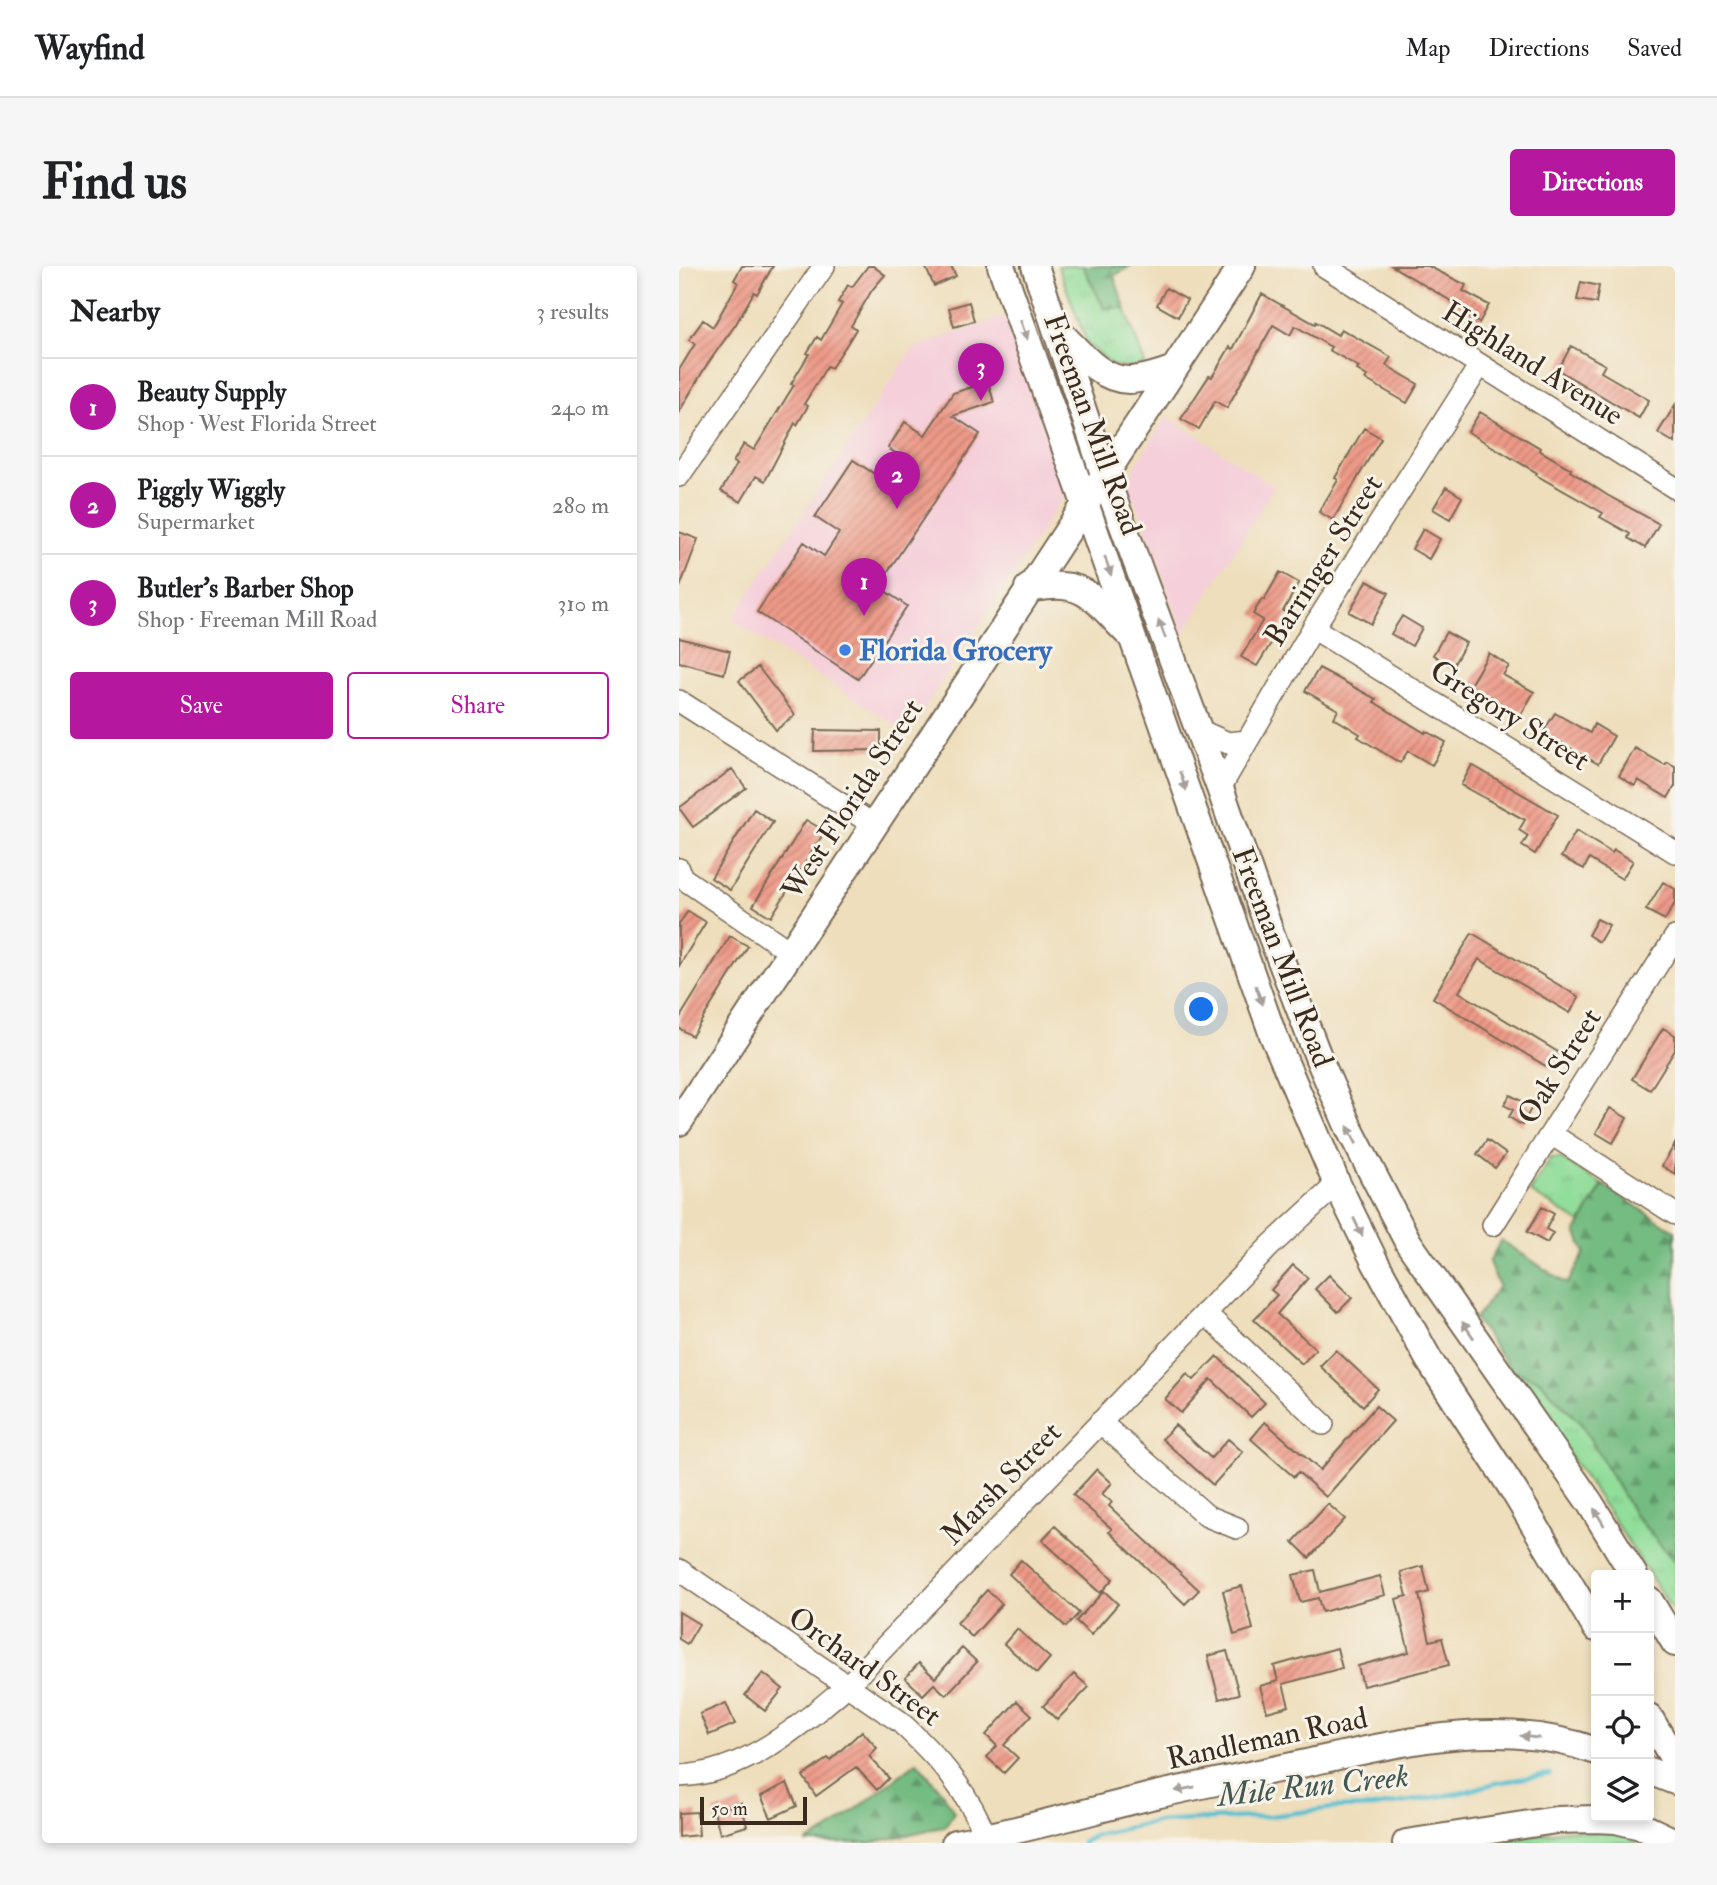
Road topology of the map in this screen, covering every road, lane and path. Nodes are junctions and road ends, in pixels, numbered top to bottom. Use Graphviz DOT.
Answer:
graph roads {
  1 [pos="824,266"];
  2 [pos="1001,266"];
  3 [pos="1035,266"];
  4 [pos="1242,266"];
  5 [pos="1324,266"];
  6 [pos="1057,330"];
  7 [pos="1480,366"];
  8 [pos="1172,369"];
  9 [pos="1104,474"];
  10 [pos="679,476"];
  11 [pos="1675,488"];
  12 [pos="1086,501"];
  13 [pos="1028,589"];
  14 [pos="1313,628"];
  15 [pos="1133,638"];
  16 [pos="679,701"];
  17 [pos="1199,730"];
  18 [pos="1247,741"];
  19 [pos="1220,788"];
  20 [pos="874,825"];
  21 [pos="1675,852"];
  22 [pos="680,874"];
  23 [pos="1675,937"];
  24 [pos="792,953"];
  25 [pos="679,1122"];
  26 [pos="1551,1134"];
  27 [pos="1337,1184"];
  28 [pos="1675,1213"];
  29 [pos="1493,1226"];
  30 [pos="1205,1313"];
  31 [pos="1100,1422"];
  32 [pos="1323,1424"];
  33 [pos="1237,1528"];
  34 [pos="679,1570"];
  35 [pos="1631,1570"];
  36 [pos="1654,1608"];
  37 [pos="1591,1621"];
  38 [pos="1675,1643"];
  39 [pos="849,1684"];
  40 [pos="1654,1725"];
  41 [pos="1589,1746"];
  42 [pos="1675,1760"];
  43 [pos="1654,1773"];
  44 [pos="679,1776"];
  45 [pos="1675,1781"];
  46 [pos="987,1840"];
  47 [pos="1675,1842"];
  48 [pos="955,1843"];
  49 [pos="1406,1843"];
  1 -- 10 [label="street"];
  2 -- 12 [label="main road, Freeman Mill Road, one-way"];
  3 -- 6 [label="main road, Freeman Mill Road"];
  4 -- 8 [label="main road, West Florida Street"];
  5 -- 7 [label="street, Highland Avenue"];
  6 -- 8 [label="main road"];
  6 -- 9 [label="main road, Freeman Mill Road"];
  7 -- 11 [label="street, Highland Avenue"];
  7 -- 14 [label="street, Barringer Street"];
  8 -- 9 [label="main road, West Florida Street"];
  9 -- 12 [label="main road, West Florida Street"];
  17 -- 9 [label="main road, Freeman Mill Road, one-way"];
  12 -- 13 [label="main road, West Florida Street"];
  12 -- 15 [label="main road, Freeman Mill Road, one-way"];
  13 -- 15 [label="main road"];
  13 -- 20 [label="main road, West Florida Street"];
  14 -- 18 [label="street, Barringer Street"];
  14 -- 21 [label="street, Gregory Street"];
  15 -- 27 [label="main road, Freeman Mill Road, one-way"];
  16 -- 20 [label="street"];
  17 -- 18 [label="street"];
  17 -- 19 [label="main road, Freeman Mill Road"];
  18 -- 19 [label="street, Barringer Street"];
  35 -- 19 [label="main road, Freeman Mill Road, one-way"];
  20 -- 24 [label="main road, West Florida Street"];
  22 -- 24 [label="street"];
  23 -- 26 [label="street, Oak Street"];
  24 -- 25 [label="main road, West Florida Street"];
  26 -- 28 [label="street"];
  26 -- 29 [label="street, Oak Street"];
  27 -- 30 [label="street, Marsh Street"];
  27 -- 37 [label="main road, Freeman Mill Road, one-way"];
  30 -- 31 [label="street, Marsh Street"];
  30 -- 32 [label="street"];
  31 -- 33 [label="street"];
  31 -- 39 [label="street, Marsh Street"];
  34 -- 39 [label="street, Orchard Street"];
  36 -- 38 [label="main road"];
  39 -- 44 [label="street, Marsh Street"];
  39 -- 46 [label="street, Orchard Street"];
  40 -- 42 [label="main road"];
  41 -- 46 [label="main road, Randleman Road, one-way"];
  43 -- 45 [label="main road"];
  46 -- 48 [label="main road, Randleman Road"];
  47 -- 49 [label="main road"];
}
